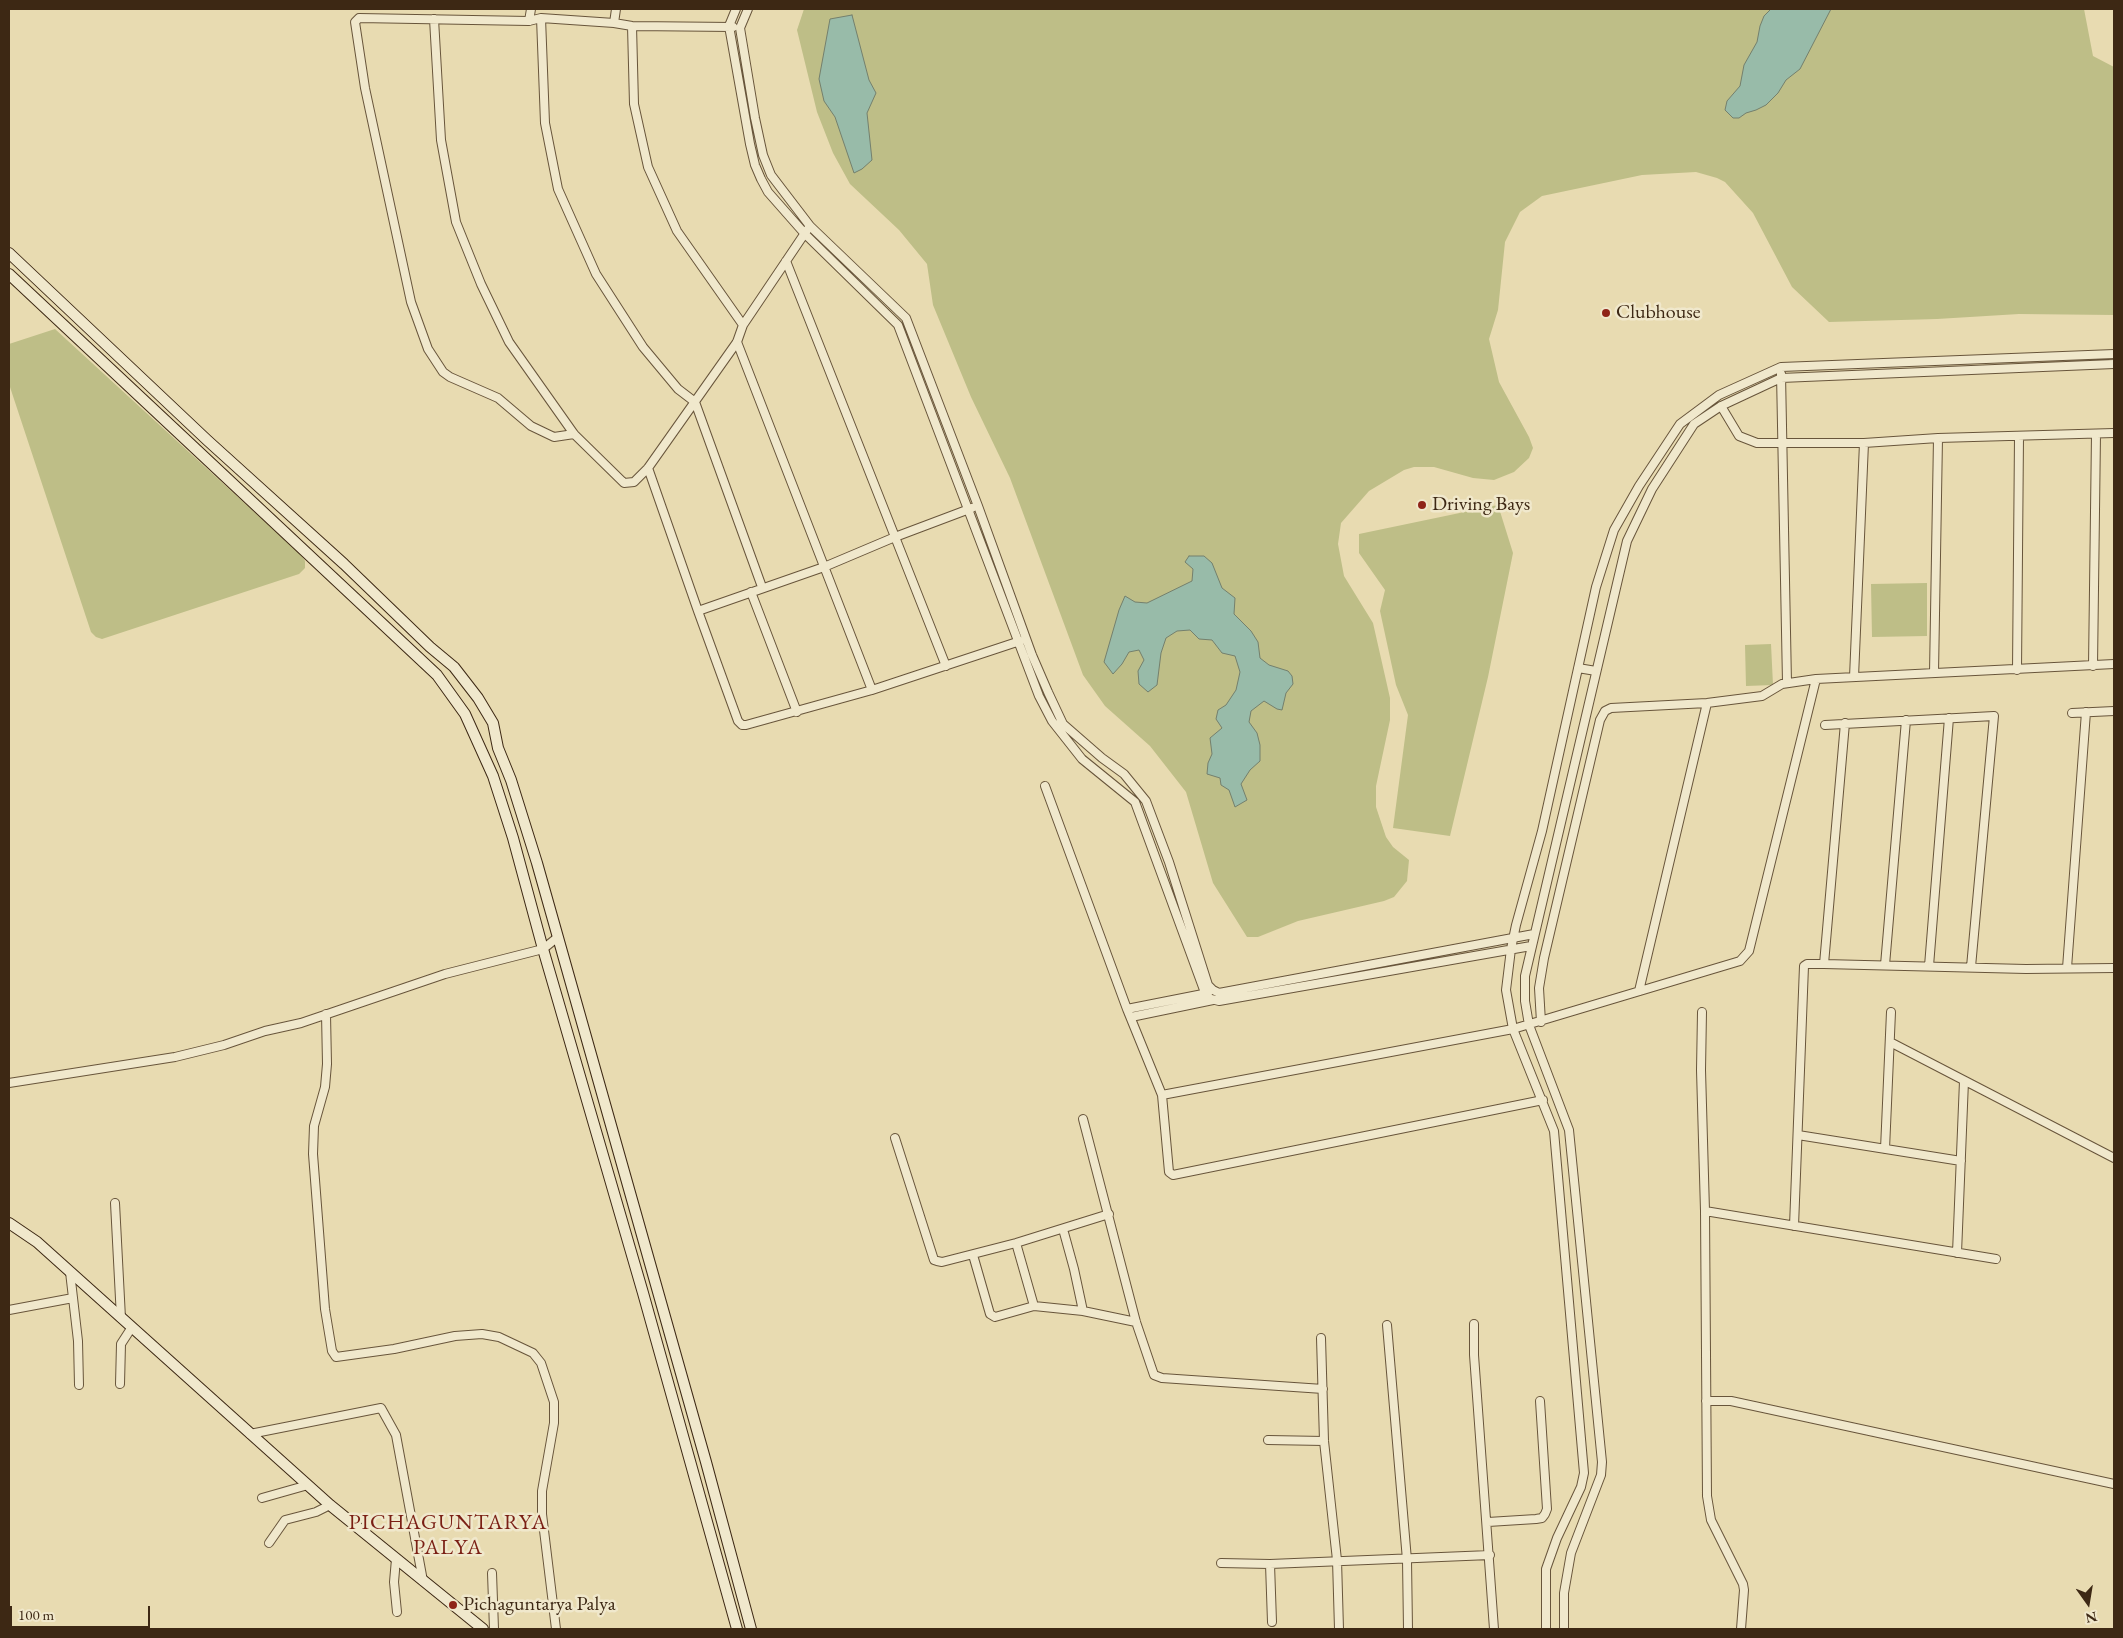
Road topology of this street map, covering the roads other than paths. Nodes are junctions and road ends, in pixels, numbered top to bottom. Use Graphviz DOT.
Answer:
graph roads {
  1 [pos="531,9"];
  2 [pos="616,9"];
  3 [pos="736,9"];
  4 [pos="748,9"];
  5 [pos="541,18"];
  6 [pos="434,19"];
  7 [pos="529,21"];
  8 [pos="614,23"];
  9 [pos="632,26"];
  10 [pos="729,26"];
  11 [pos="740,28"];
  12 [pos="810,226"];
  13 [pos="805,234"];
  14 [pos="9,253"];
  15 [pos="786,261"];
  16 [pos="9,274"];
  17 [pos="743,325"];
  18 [pos="737,342"];
  19 [pos="2114,354"];
  20 [pos="2114,364"];
  21 [pos="1781,367"];
  22 [pos="1781,378"];
  23 [pos="695,402"];
  24 [pos="1722,406"];
  25 [pos="174,409"];
  26 [pos="164,420"];
  27 [pos="2114,433"];
  28 [pos="574,434"];
  29 [pos="2096,434"];
  30 [pos="2019,437"];
  31 [pos="1938,438"];
  32 [pos="1864,443"];
  33 [pos="1783,444"];
  34 [pos="648,468"];
  35 [pos="978,506"];
  36 [pos="968,510"];
  37 [pos="895,537"];
  38 [pos="824,566"];
  39 [pos="762,587"];
  40 [pos="751,592"];
  41 [pos="698,611"];
  42 [pos="1027,639"];
  43 [pos="1017,642"];
  44 [pos="2114,664"];
  45 [pos="946,666"];
  46 [pos="2093,666"];
  47 [pos="1578,668"];
  48 [pos="2017,670"];
  49 [pos="1596,671"];
  50 [pos="1934,674"];
  51 [pos="1854,677"];
  52 [pos="1816,679"];
  53 [pos="1787,682"];
  54 [pos="872,690"];
  55 [pos="1707,703"];
  56 [pos="2114,711"];
  57 [pos="797,712"];
  58 [pos="2086,712"];
  59 [pos="2072,713"];
  60 [pos="1949,718"];
  61 [pos="1906,720"];
  62 [pos="1846,724"];
  63 [pos="1825,725"];
  64 [pos="1045,786"];
  65 [pos="1534,934"];
  66 [pos="1514,936"];
  67 [pos="558,937"];
  68 [pos="1531,946"];
  69 [pos="544,949"];
  70 [pos="1511,949"];
  71 [pos="1824,964"];
  72 [pos="1885,965"];
  73 [pos="1929,966"];
  74 [pos="1971,967"];
  75 [pos="2067,968"];
  76 [pos="2114,968"];
  77 [pos="1639,991"];
  78 [pos="1216,992"];
  79 [pos="1205,995"];
  80 [pos="1212,1000"];
  81 [pos="1127,1009"];
  82 [pos="1702,1012"];
  83 [pos="1891,1012"];
  84 [pos="326,1014"];
  85 [pos="1131,1017"];
  86 [pos="1541,1022"];
  87 [pos="1529,1025"];
  88 [pos="1514,1029"];
  89 [pos="1890,1042"];
  90 [pos="1964,1081"];
  91 [pos="9,1083"];
  92 [pos="1162,1095"];
  93 [pos="1543,1100"];
  94 [pos="1082,1119"];
  95 [pos="1798,1135"];
  96 [pos="895,1138"];
  97 [pos="1885,1149"];
  98 [pos="2114,1158"];
  99 [pos="1961,1161"];
  100 [pos="115,1203"];
  101 [pos="1705,1211"];
  102 [pos="1109,1214"];
  103 [pos="9,1223"];
  104 [pos="1794,1226"];
  105 [pos="1063,1229"];
  106 [pos="1016,1243"];
  107 [pos="1958,1253"];
  108 [pos="973,1255"];
  109 [pos="1996,1259"];
  110 [pos="70,1272"];
  111 [pos="73,1298"];
  112 [pos="1034,1306"];
  113 [pos="9,1310"];
  114 [pos="1082,1311"];
  115 [pos="121,1318"];
  116 [pos="1136,1322"];
  117 [pos="1474,1324"];
  118 [pos="1387,1325"];
  119 [pos="132,1327"];
  120 [pos="1322,1338"];
  121 [pos="120,1384"];
  122 [pos="79,1385"];
  123 [pos="1323,1390"];
  124 [pos="1540,1401"];
  125 [pos="1706,1401"];
  126 [pos="250,1434"];
  127 [pos="1268,1440"];
  128 [pos="1324,1441"];
  129 [pos="2114,1484"];
  130 [pos="308,1485"];
  131 [pos="262,1498"];
  132 [pos="330,1505"];
  133 [pos="1488,1522"];
  134 [pos="269,1543"];
  135 [pos="1490,1555"];
  136 [pos="396,1559"];
  137 [pos="1337,1560"];
  138 [pos="1407,1560"];
  139 [pos="1221,1563"];
  140 [pos="1270,1564"];
  141 [pos="492,1573"];
  142 [pos="423,1581"];
  143 [pos="397,1612"];
  144 [pos="1272,1622"];
  145 [pos="483,1629"];
  146 [pos="494,1629"];
  147 [pos="556,1629"];
  148 [pos="737,1629"];
  149 [pos="751,1629"];
  150 [pos="1339,1629"];
  151 [pos="1408,1629"];
  152 [pos="1494,1629"];
  153 [pos="1546,1629"];
  154 [pos="1564,1629"];
  155 [pos="1741,1629"];
  1 -- 7 [label="street"];
  2 -- 8 [label="street"];
  3 -- 10 [label="street"];
  4 -- 11 [label="street"];
  5 -- 7 [label="street"];
  5 -- 8 [label="street"];
  5 -- 23 [label="street"];
  6 -- 7 [label="street"];
  6 -- 28 [label="street"];
  6 -- 28 [label="street"];
  8 -- 9 [label="street"];
  9 -- 10 [label="street"];
  9 -- 17 [label="street"];
  10 -- 11 [label="street"];
  10 -- 13 [label="street"];
  11 -- 12 [label="street"];
  12 -- 13 [label="street"];
  12 -- 35 [label="street"];
  13 -- 15 [label="street"];
  13 -- 36 [label="street"];
  14 -- 25 [label="street"];
  15 -- 17 [label="street"];
  15 -- 37 [label="street"];
  16 -- 26 [label="street"];
  17 -- 18 [label="street"];
  18 -- 23 [label="street"];
  18 -- 38 [label="street"];
  19 -- 21 [label="street"];
  20 -- 22 [label="street"];
  21 -- 22 [label="street"];
  21 -- 47 [label="street"];
  22 -- 24 [label="street"];
  22 -- 33 [label="street"];
  23 -- 34 [label="street"];
  23 -- 39 [label="street"];
  24 -- 33 [label="street"];
  24 -- 49 [label="street"];
  25 -- 26 [label="street"];
  25 -- 67 [label="street"];
  26 -- 69 [label="street"];
  27 -- 29 [label="street"];
  28 -- 34 [label="street"];
  29 -- 30 [label="street"];
  29 -- 46 [label="street"];
  30 -- 31 [label="street"];
  30 -- 48 [label="street"];
  31 -- 32 [label="street"];
  31 -- 50 [label="street"];
  32 -- 33 [label="street"];
  32 -- 51 [label="street"];
  33 -- 53 [label="street"];
  34 -- 41 [label="street"];
  35 -- 36 [label="street"];
  35 -- 42 [label="street"];
  36 -- 37 [label="street"];
  36 -- 43 [label="street"];
  37 -- 38 [label="street"];
  37 -- 45 [label="street"];
  38 -- 39 [label="street"];
  38 -- 54 [label="street"];
  39 -- 40 [label="street"];
  40 -- 41 [label="street"];
  40 -- 57 [label="street"];
  41 -- 57 [label="street"];
  42 -- 43 [label="street"];
  42 -- 78 [label="street"];
  43 -- 45 [label="street"];
  43 -- 79 [label="street"];
  44 -- 46 [label="street"];
  45 -- 54 [label="street"];
  46 -- 48 [label="street"];
  47 -- 49 [label="street"];
  47 -- 66 [label="street"];
  48 -- 50 [label="street"];
  49 -- 65 [label="street"];
  50 -- 51 [label="street"];
  51 -- 52 [label="street"];
  52 -- 53 [label="street"];
  52 -- 77 [label="street"];
  53 -- 55 [label="street"];
  54 -- 57 [label="street"];
  55 -- 77 [label="street"];
  55 -- 86 [label="street"];
  56 -- 58 [label="street"];
  58 -- 59 [label="street"];
  58 -- 75 [label="street"];
  60 -- 61 [label="street"];
  60 -- 73 [label="street"];
  60 -- 74 [label="street"];
  61 -- 62 [label="street"];
  61 -- 72 [label="street"];
  62 -- 63 [label="street"];
  62 -- 71 [label="street"];
  64 -- 81 [label="street"];
  65 -- 66 [label="street"];
  65 -- 68 [label="street"];
  66 -- 70 [label="street"];
  66 -- 78 [label="street"];
  67 -- 69 [label="street"];
  67 -- 149 [label="street"];
  68 -- 70 [label="street"];
  68 -- 87 [label="street"];
  69 -- 84 [label="street"];
  69 -- 148 [label="street"];
  70 -- 80 [label="street"];
  70 -- 88 [label="street"];
  71 -- 72 [label="street"];
  71 -- 95 [label="street"];
  72 -- 73 [label="street"];
  73 -- 74 [label="street"];
  74 -- 75 [label="street"];
  75 -- 76 [label="street"];
  77 -- 86 [label="street"];
  78 -- 79 [label="street"];
  78 -- 80 [label="street"];
  79 -- 80 [label="street"];
  79 -- 81 [label="street"];
  80 -- 85 [label="street"];
  81 -- 85 [label="street"];
  82 -- 101 [label="street"];
  83 -- 89 [label="street"];
  84 -- 91 [label="street"];
  84 -- 147 [label="street"];
  85 -- 92 [label="street"];
  86 -- 87 [label="street"];
  87 -- 88 [label="street"];
  87 -- 154 [label="street"];
  88 -- 92 [label="street"];
  88 -- 93 [label="street"];
  89 -- 90 [label="street"];
  89 -- 97 [label="street"];
  90 -- 98 [label="street"];
  90 -- 99 [label="street"];
  92 -- 93 [label="street"];
  93 -- 153 [label="street"];
  94 -- 102 [label="street"];
  95 -- 97 [label="street"];
  95 -- 104 [label="street"];
  96 -- 108 [label="street"];
  97 -- 99 [label="street"];
  99 -- 107 [label="street"];
  100 -- 115 [label="street"];
  101 -- 104 [label="street"];
  101 -- 125 [label="street"];
  102 -- 105 [label="street"];
  102 -- 116 [label="street"];
  103 -- 110 [label="street"];
  104 -- 107 [label="street"];
  105 -- 106 [label="street"];
  105 -- 114 [label="street"];
  106 -- 108 [label="street"];
  106 -- 112 [label="street"];
  107 -- 109 [label="street"];
  108 -- 112 [label="street"];
  110 -- 111 [label="street"];
  110 -- 115 [label="street"];
  111 -- 113 [label="street"];
  111 -- 122 [label="street"];
  112 -- 114 [label="street"];
  114 -- 116 [label="street"];
  115 -- 119 [label="street"];
  116 -- 123 [label="street"];
  117 -- 133 [label="street"];
  118 -- 138 [label="street"];
  119 -- 121 [label="street"];
  119 -- 126 [label="street"];
  120 -- 123 [label="street"];
  123 -- 128 [label="street"];
  124 -- 133 [label="street"];
  125 -- 129 [label="street"];
  125 -- 155 [label="street"];
  126 -- 130 [label="street"];
  126 -- 142 [label="street"];
  127 -- 128 [label="street"];
  128 -- 137 [label="street"];
  130 -- 131 [label="street"];
  130 -- 132 [label="street"];
  132 -- 134 [label="street"];
  132 -- 136 [label="street"];
  133 -- 135 [label="street"];
  135 -- 138 [label="street"];
  135 -- 152 [label="street"];
  136 -- 142 [label="street"];
  136 -- 143 [label="street"];
  137 -- 138 [label="street"];
  137 -- 140 [label="street"];
  137 -- 150 [label="street"];
  138 -- 151 [label="street"];
  139 -- 140 [label="street"];
  140 -- 144 [label="street"];
  141 -- 146 [label="street"];
  142 -- 145 [label="street"];
}
